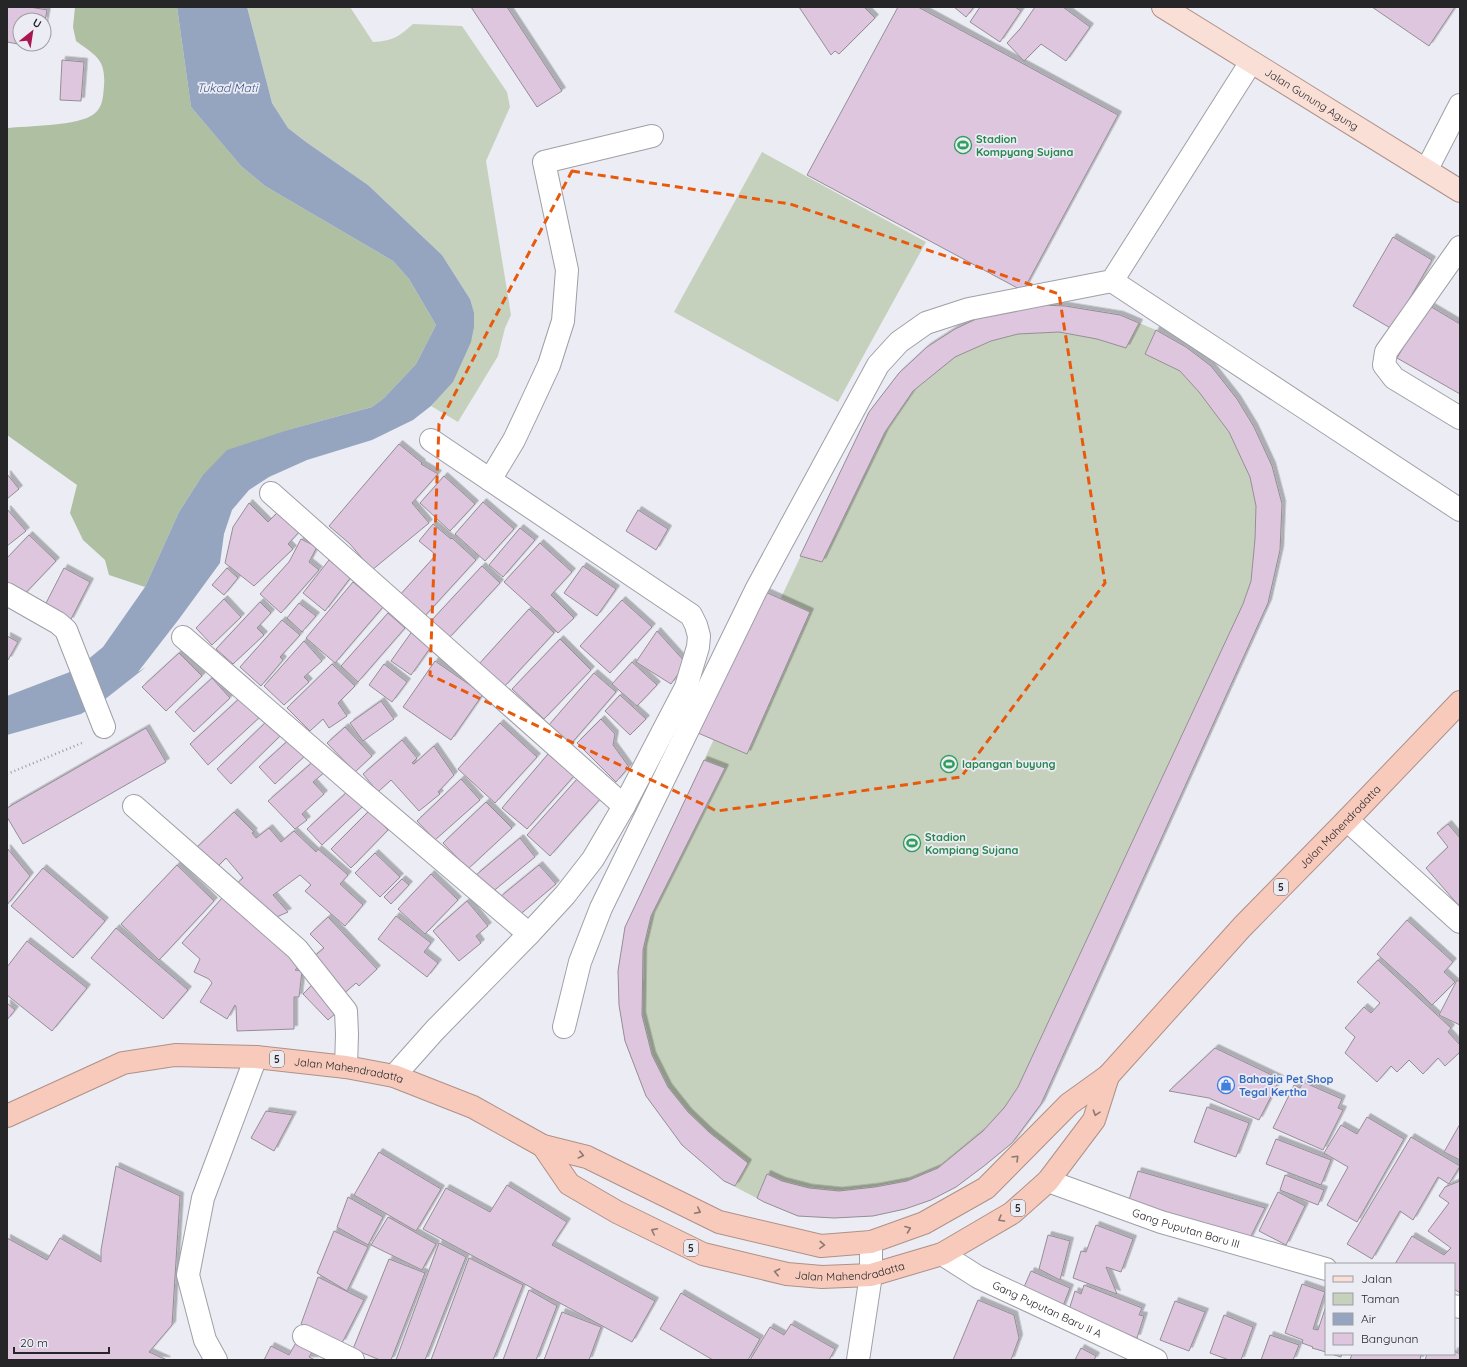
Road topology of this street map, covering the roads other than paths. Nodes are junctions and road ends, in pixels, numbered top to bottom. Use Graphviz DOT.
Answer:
graph roads {
  1 [pos="1163,7"];
  2 [pos="1251,62"];
  3 [pos="1460,105"];
  4 [pos="652,136"];
  5 [pos="1426,169"];
  6 [pos="1460,191"];
  7 [pos="1460,247"];
  8 [pos="1112,281"];
  9 [pos="1460,418"];
  10 [pos="431,440"];
  11 [pos="490,480"];
  12 [pos="272,493"];
  13 [pos="1460,510"];
  14 [pos="7,594"];
  15 [pos="183,637"];
  16 [pos="1460,702"];
  17 [pos="104,727"];
  18 [pos="134,806"];
  19 [pos="624,806"];
  20 [pos="1347,820"];
  21 [pos="1460,922"];
  22 [pos="529,934"];
  23 [pos="564,1027"];
  24 [pos="256,1057"];
  25 [pos="346,1067"];
  26 [pos="394,1076"];
  27 [pos="1108,1076"];
  28 [pos="7,1116"];
  29 [pos="543,1146"];
  30 [pos="1048,1181"];
  31 [pos="871,1242"];
  32 [pos="942,1254"];
  33 [pos="1325,1269"];
  34 [pos="871,1275"];
  35 [pos="304,1336"];
  36 [pos="216,1360"];
  37 [pos="353,1360"];
  38 [pos="858,1360"];
  39 [pos="1156,1360"];
  1 -- 2 [label="main road, Jalan Gunung Agung"];
  2 -- 5 [label="main road, Jalan Gunung Agung"];
  2 -- 8 [label="street"];
  3 -- 5 [label="street"];
  4 -- 11 [label="street"];
  5 -- 6 [label="main road, Jalan Gunung Agung"];
  7 -- 9 [label="street"];
  8 -- 13 [label="street"];
  8 -- 23 [label="street"];
  10 -- 11 [label="street"];
  11 -- 19 [label="street"];
  12 -- 19 [label="street"];
  14 -- 17 [label="street"];
  15 -- 22 [label="street"];
  16 -- 20 [label="highway, Jalan Mahendradatta / 5"];
  18 -- 25 [label="street"];
  19 -- 22 [label="street"];
  20 -- 21 [label="street"];
  20 -- 27 [label="highway, Jalan Mahendradatta / 5"];
  22 -- 26 [label="street"];
  24 -- 25 [label="highway, Jalan Mahendradatta / 5"];
  24 -- 28 [label="highway, Jalan Mahendradatta / 5"];
  24 -- 36 [label="street"];
  25 -- 26 [label="highway, Jalan Mahendradatta / 5"];
  26 -- 29 [label="highway, Jalan Mahendradatta / 5"];
  27 -- 30 [label="highway, Jalan Mahendradatta / 5, one-way"];
  31 -- 27 [label="highway, Jalan Mahendradatta / 5, one-way"];
  29 -- 31 [label="highway, Jalan Mahendradatta / 5, one-way"];
  34 -- 29 [label="highway, Jalan Mahendradatta / 5, one-way"];
  30 -- 32 [label="highway, Jalan Mahendradatta / 5, one-way"];
  30 -- 33 [label="street, Gang Puputan Baru III"];
  31 -- 34 [label="street"];
  32 -- 34 [label="highway, Jalan Mahendradatta / 5"];
  32 -- 39 [label="street, Gang Puputan Baru II A"];
  34 -- 38 [label="street"];
  35 -- 37 [label="street"];
}
